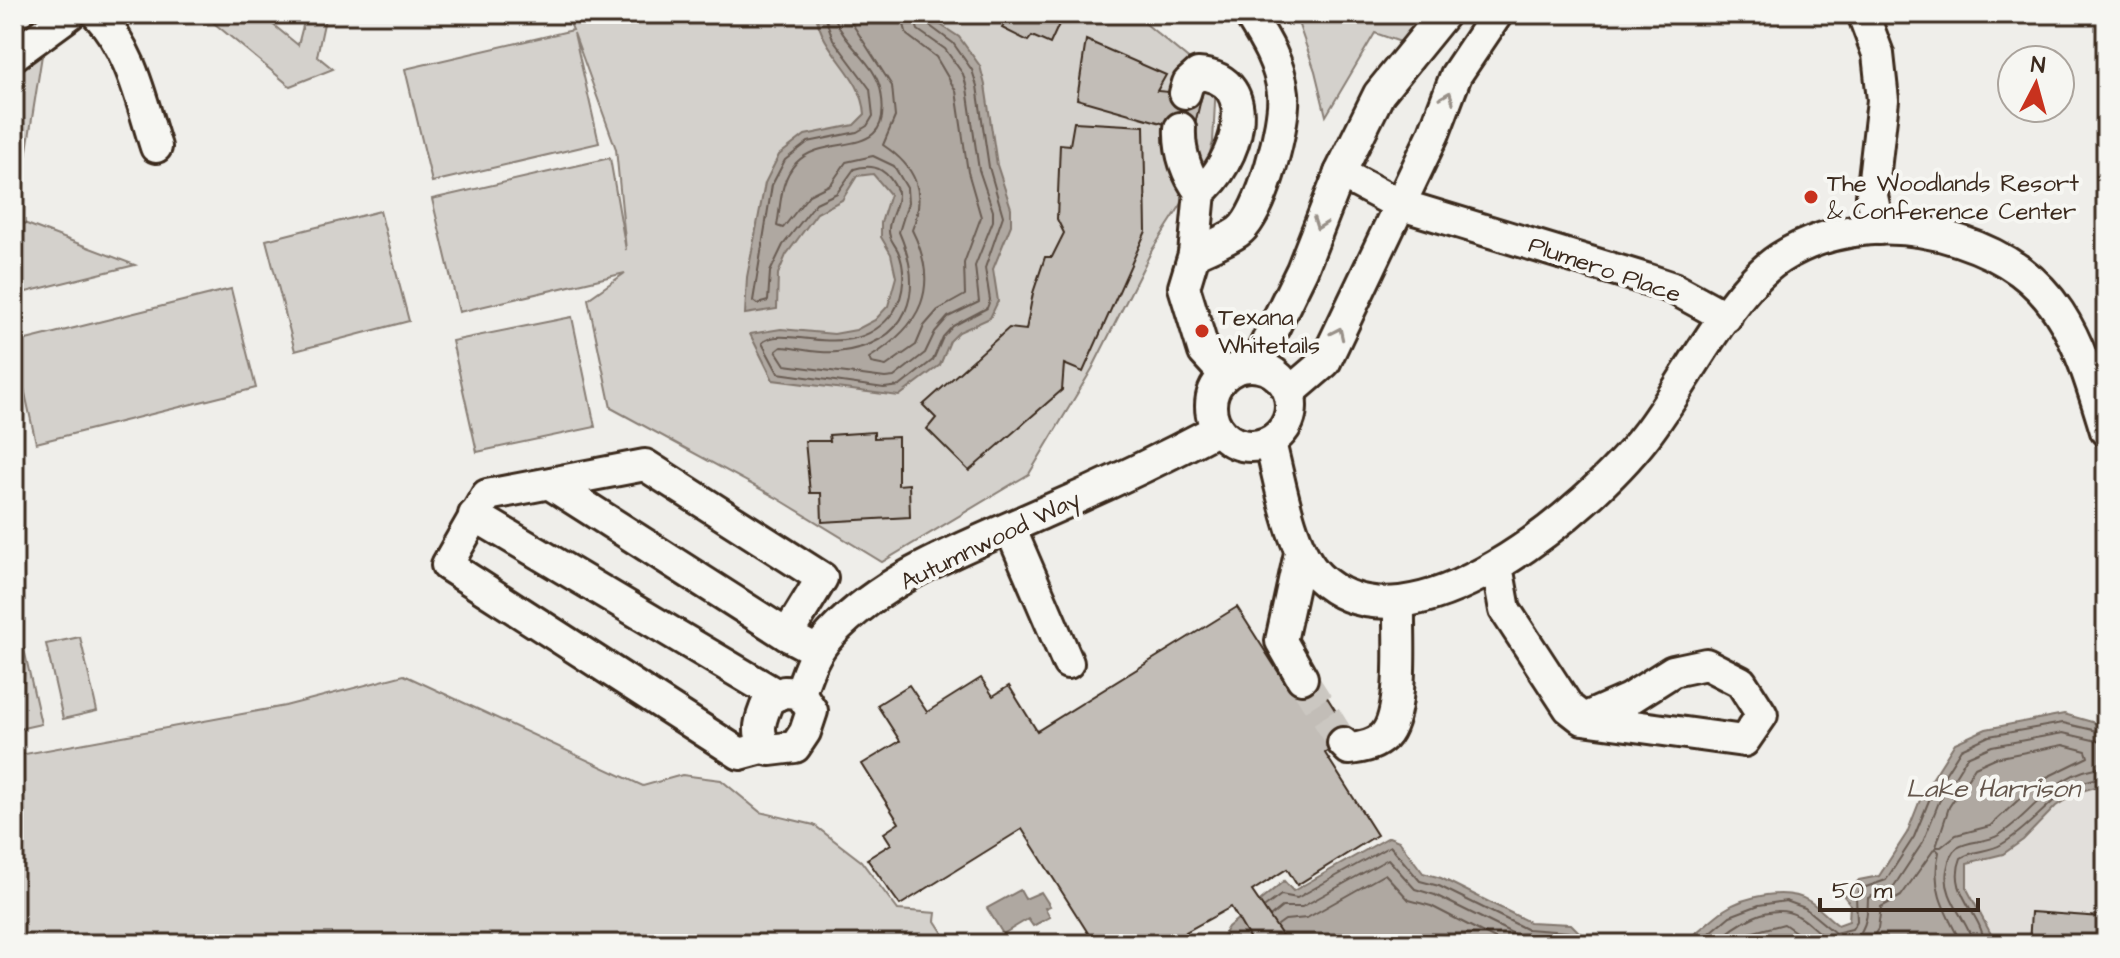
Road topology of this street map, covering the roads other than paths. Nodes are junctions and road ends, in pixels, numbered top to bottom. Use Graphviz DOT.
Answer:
graph roads {
  1 [pos="70,14"];
  2 [pos="97,14"];
  3 [pos="1249,14"];
  4 [pos="1444,14"];
  5 [pos="1497,14"];
  6 [pos="1863,14"];
  7 [pos="14,55"];
  8 [pos="1185,93"];
  9 [pos="1180,128"];
  10 [pos="156,147"];
  11 [pos="1340,173"];
  12 [pos="1200,192"];
  13 [pos="1398,204"];
  14 [pos="1879,229"];
  15 [pos="1194,254"];
  16 [pos="1726,317"];
  17 [pos="1255,366"];
  18 [pos="1225,375"];
  19 [pos="1290,392"];
  20 [pos="1218,429"];
  21 [pos="2106,431"];
  22 [pos="1270,443"];
  23 [pos="552,485"];
  24 [pos="474,515"];
  25 [pos="1010,528"];
  26 [pos="1300,553"];
  27 [pos="1497,566"];
  28 [pos="1399,604"];
  29 [pos="787,635"];
  30 [pos="817,651"];
  31 [pos="1068,663"];
  32 [pos="1302,678"];
  33 [pos="788,694"];
  34 [pos="1583,719"];
  35 [pos="1343,743"];
  36 [pos="766,747"];
  1 -- 7 [label="street"];
  2 -- 10 [label="street"];
  3 -- 15 [label="street"];
  4 -- 11 [label="street"];
  13 -- 5 [label="street, one-way"];
  6 -- 14 [label="street"];
  8 -- 12 [label="street"];
  9 -- 12 [label="street"];
  11 -- 13 [label="street, Plumero Place"];
  11 -- 17 [label="street, one-way"];
  12 -- 15 [label="street"];
  13 -- 16 [label="street, Plumero Place"];
  19 -- 13 [label="street, one-way"];
  14 -- 16 [label="street"];
  14 -- 21 [label="street"];
  15 -- 18 [label="street"];
  16 -- 27 [label="street"];
  17 -- 18 [label="street"];
  17 -- 19 [label="street"];
  18 -- 20 [label="street"];
  19 -- 22 [label="street"];
  20 -- 22 [label="street"];
  20 -- 25 [label="street, Autumnwood Way"];
  22 -- 26 [label="street"];
  23 -- 24 [label="street"];
  23 -- 29 [label="street"];
  23 -- 29 [label="street"];
  24 -- 33 [label="street"];
  24 -- 36 [label="street"];
  25 -- 30 [label="street, Autumnwood Way"];
  25 -- 31 [label="street"];
  26 -- 28 [label="street"];
  26 -- 32 [label="street"];
  27 -- 28 [label="street"];
  27 -- 34 [label="street"];
  28 -- 35 [label="street"];
  29 -- 30 [label="street"];
  30 -- 33 [label="street, Autumnwood Way"];
  33 -- 36 [label="street, Autumnwood Way"];
  33 -- 36 [label="street"];
  34 -- 34 [label="street"];
}
